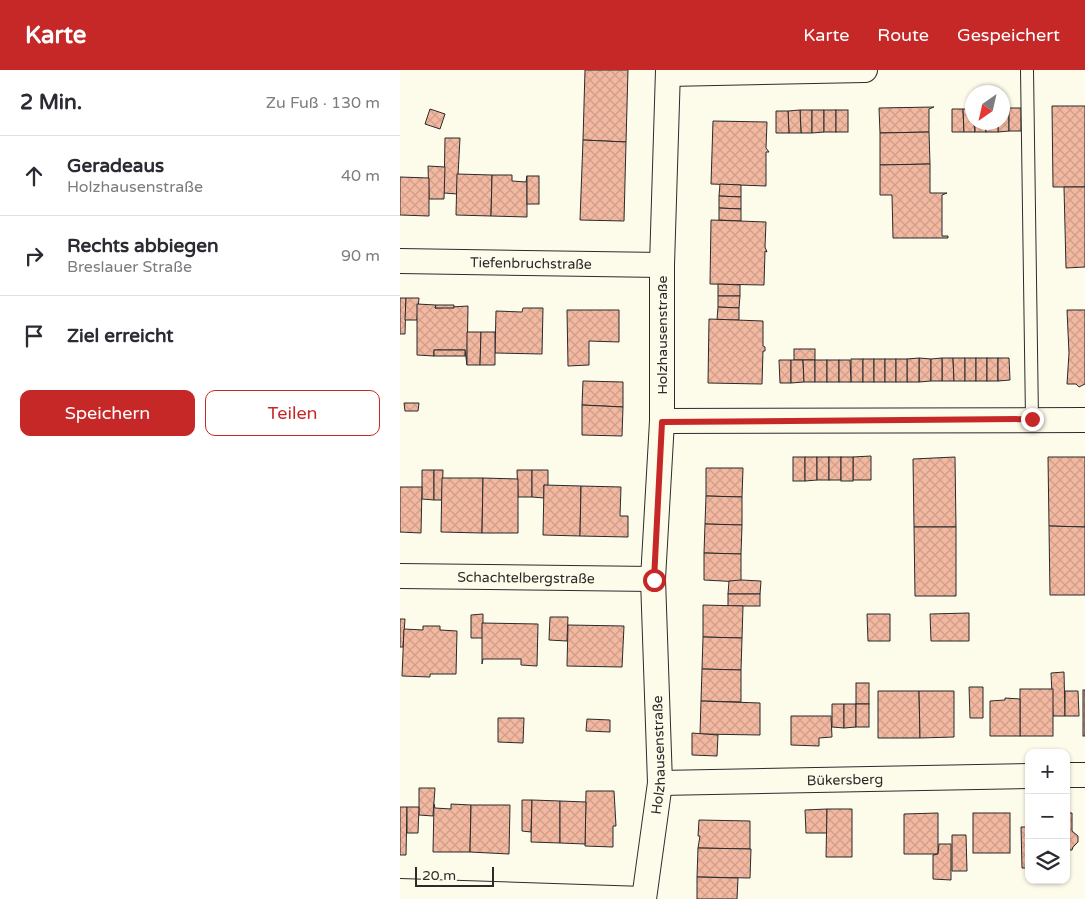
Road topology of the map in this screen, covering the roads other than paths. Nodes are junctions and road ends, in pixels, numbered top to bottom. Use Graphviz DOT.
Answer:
graph roads {
  1 [pos="865,70"];
  2 [pos="1026,70"];
  3 [pos="668,72"];
  4 [pos="400,261"];
  5 [pos="662,266"];
  6 [pos="1032,419"];
  7 [pos="1085,420"];
  8 [pos="662,422"];
  9 [pos="400,576"];
  10 [pos="654,580"];
  11 [pos="1070,775"];
  12 [pos="1085,775"];
  13 [pos="1025,776"];
  14 [pos="660,783"];
  15 [pos="400,890"];
  16 [pos="644,899"];
  1 -- 3 [label="street"];
  2 -- 6 [label="lane"];
  3 -- 5 [label="street, Holzhausenstraße"];
  4 -- 5 [label="street, Tiefenbruchstraße"];
  5 -- 8 [label="street, Holzhausenstraße"];
  6 -- 7 [label="street"];
  6 -- 8 [label="street"];
  8 -- 10 [label="street, Holzhausenstraße"];
  9 -- 10 [label="street, Schachtelbergstraße"];
  10 -- 14 [label="street, Holzhausenstraße"];
  11 -- 12 [label="street"];
  13 -- 14 [label="street, Bükersberg"];
  14 -- 16 [label="street, Holzhausenstraße"];
  15 -- 16 [label="street"];
}
